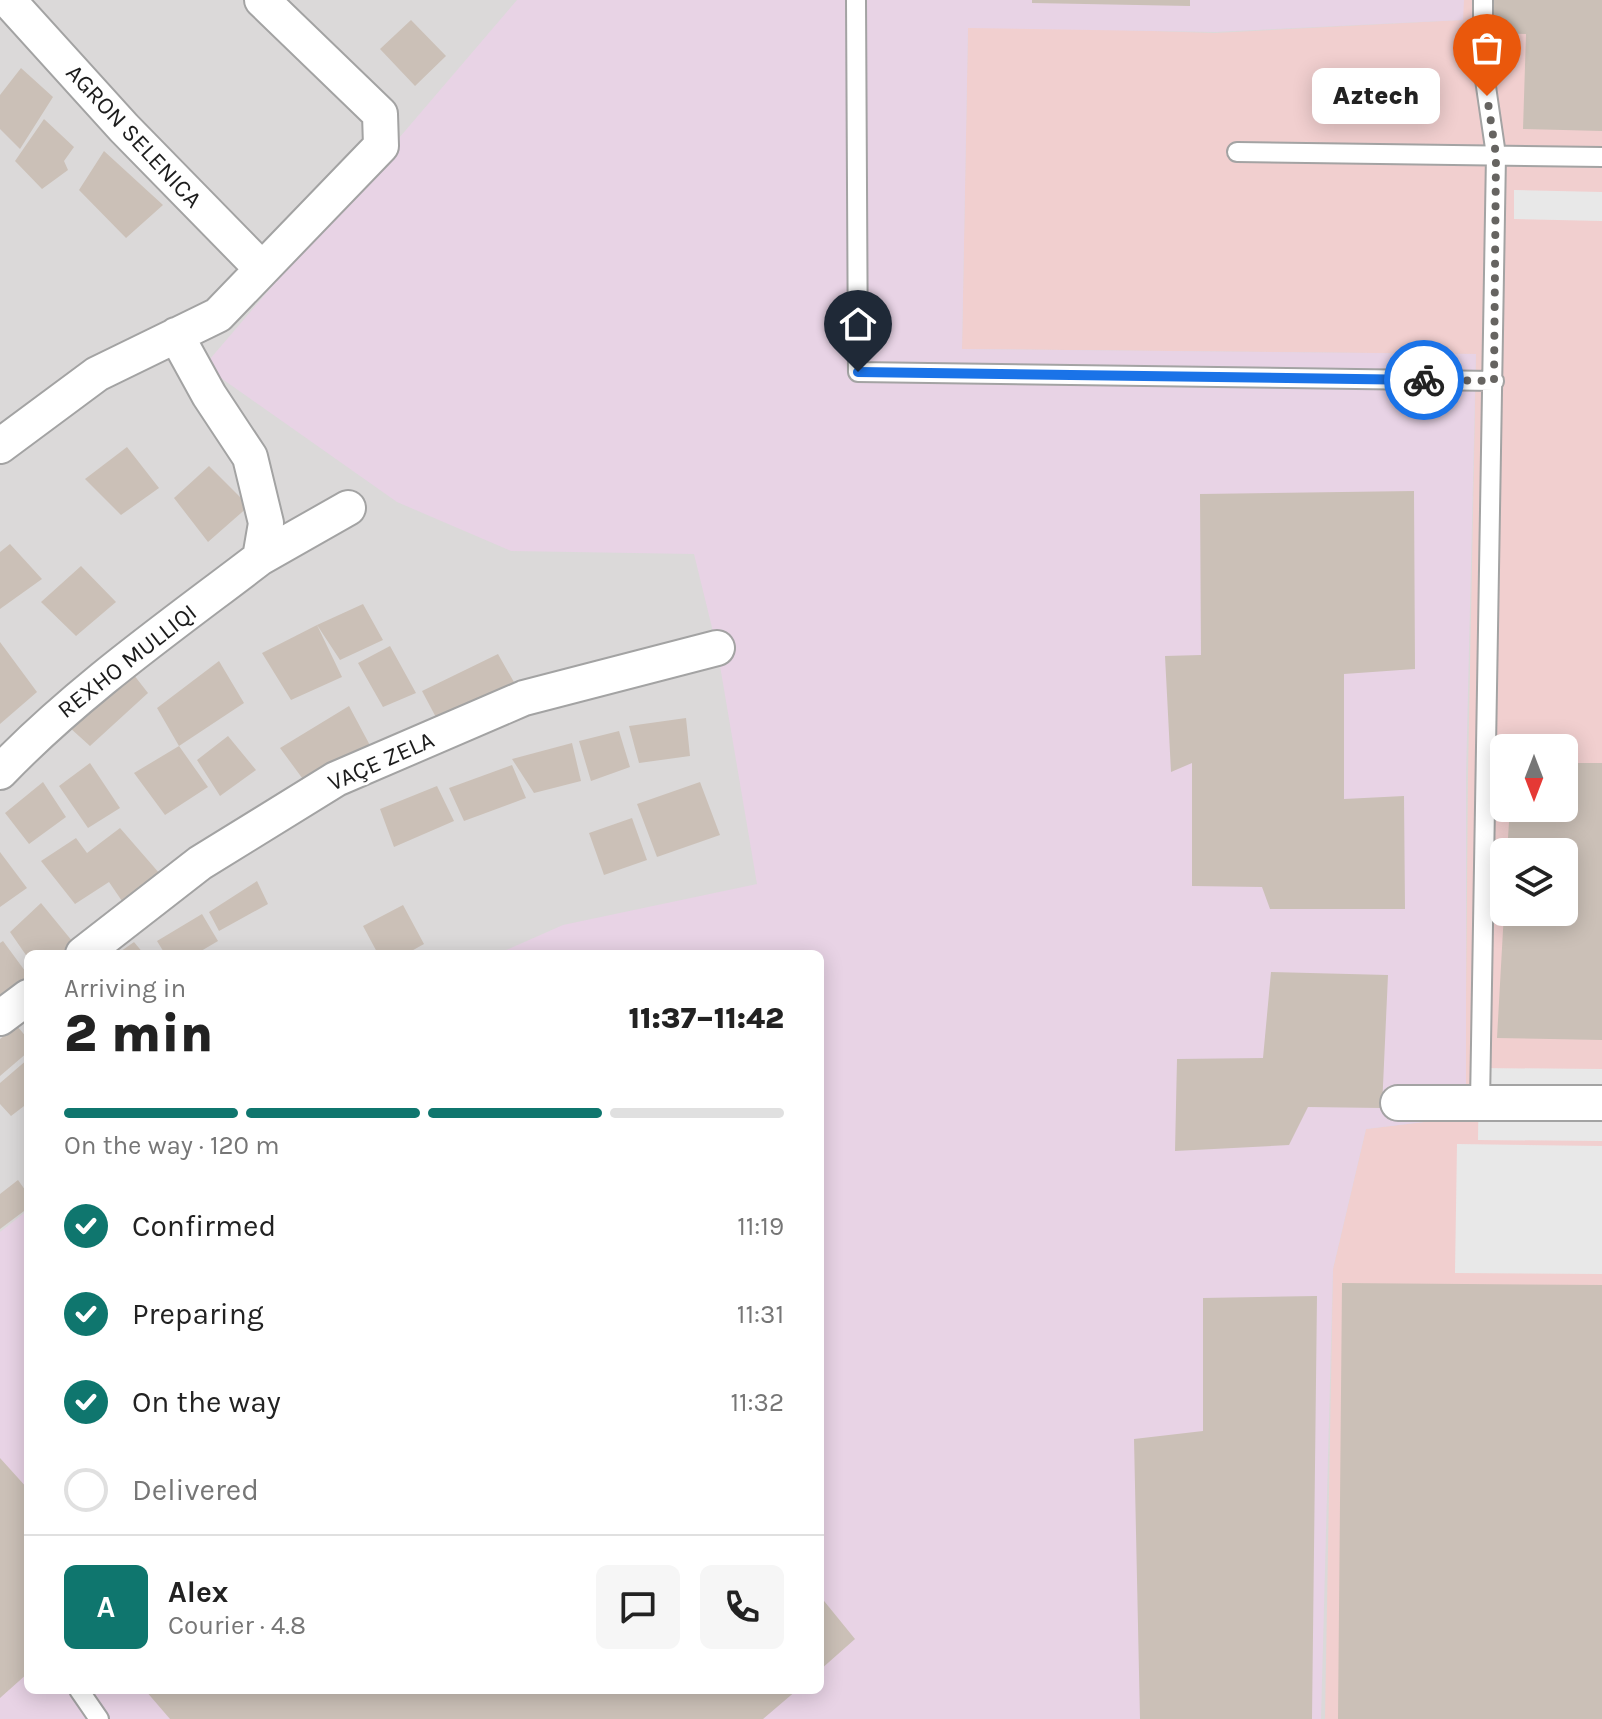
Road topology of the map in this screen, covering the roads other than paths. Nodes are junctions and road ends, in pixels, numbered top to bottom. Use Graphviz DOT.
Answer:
graph roads {
  1 [pos="8,0"];
  2 [pos="262,0"];
  3 [pos="856,0"];
  4 [pos="1483,0"];
  5 [pos="1237,152"];
  6 [pos="1496,155"];
  7 [pos="1602,157"];
  8 [pos="262,269"];
  9 [pos="176,335"];
  10 [pos="1494,381"];
  11 [pos="0,446"];
  12 [pos="348,508"];
  13 [pos="260,558"];
  14 [pos="717,648"];
  15 [pos="0,772"];
  16 [pos="88,950"];
  17 [pos="24,1000"];
  18 [pos="0,1018"];
  19 [pos="1398,1103"];
  20 [pos="1480,1103"];
  21 [pos="1602,1103"];
  22 [pos="82,1694"];
  23 [pos="99,1719"];
  1 -- 8 [label="street, AGRON SELENICA"];
  2 -- 8 [label="street"];
  3 -- 10 [label="lane"];
  4 -- 6 [label="lane"];
  5 -- 6 [label="lane"];
  6 -- 7 [label="lane"];
  6 -- 10 [label="lane"];
  8 -- 9 [label="street"];
  9 -- 11 [label="street"];
  9 -- 13 [label="street"];
  10 -- 20 [label="lane"];
  12 -- 13 [label="street, REXHO MULLIQI"];
  13 -- 15 [label="street, REXHO MULLIQI"];
  14 -- 16 [label="street, VAÇE ZELA"];
  17 -- 18 [label="street"];
  19 -- 20 [label="street"];
  20 -- 21 [label="street"];
  22 -- 23 [label="lane"];
}
